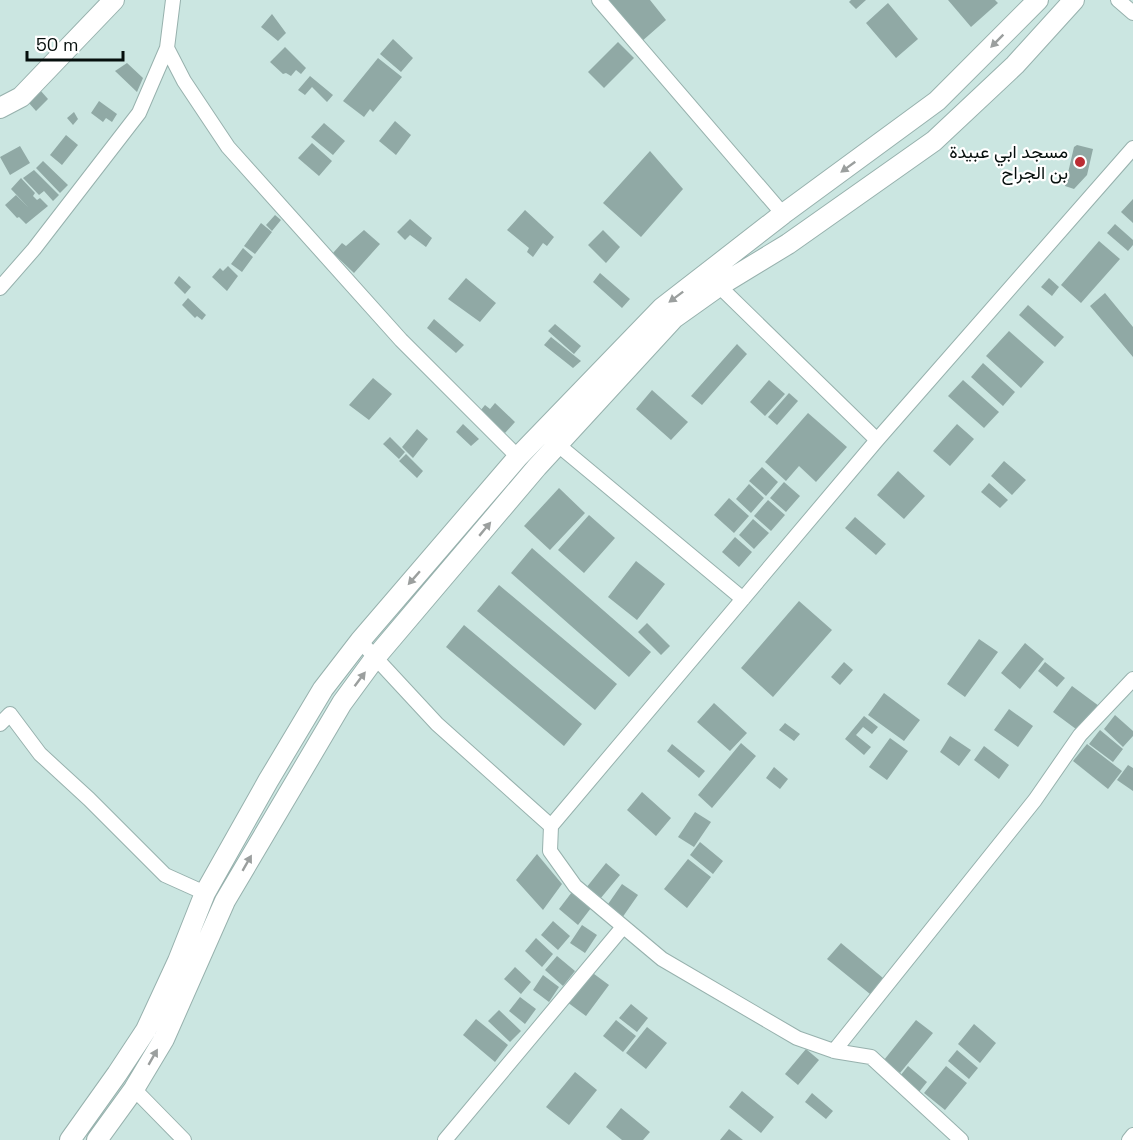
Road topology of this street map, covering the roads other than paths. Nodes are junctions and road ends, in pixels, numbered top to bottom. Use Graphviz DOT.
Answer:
graph roads {
  1 [pos="114,0"];
  2 [pos="173,0"];
  3 [pos="599,0"];
  4 [pos="1037,0"];
  5 [pos="1074,0"];
  6 [pos="1118,0"];
  7 [pos="1133,13"];
  8 [pos="166,48"];
  9 [pos="0,108"];
  10 [pos="1133,148"];
  11 [pos="783,214"];
  12 [pos="711,282"];
  13 [pos="0,288"];
  14 [pos="544,431"];
  15 [pos="877,440"];
  16 [pos="558,446"];
  17 [pos="518,457"];
  18 [pos="743,599"];
  19 [pos="360,641"];
  20 [pos="375,658"];
  21 [pos="1133,680"];
  22 [pos="323,689"];
  23 [pos="342,703"];
  24 [pos="0,724"];
  25 [pos="551,826"];
  26 [pos="205,893"];
  27 [pos="225,901"];
  28 [pos="624,927"];
  29 [pos="834,1051"];
  30 [pos="134,1089"];
  31 [pos="1133,1135"];
  32 [pos="70,1140"];
  33 [pos="97,1140"];
  34 [pos="184,1140"];
  35 [pos="445,1140"];
  36 [pos="961,1140"];
  37 [pos="1129,1140"];
  1 -- 9 [label="main road"];
  2 -- 8 [label="street"];
  3 -- 11 [label="street"];
  4 -- 11 [label="main road, one-way"];
  5 -- 12 [label="main road"];
  6 -- 7 [label="street"];
  8 -- 13 [label="street"];
  8 -- 17 [label="street"];
  10 -- 15 [label="street"];
  11 -- 12 [label="main road"];
  12 -- 14 [label="main road, one-way"];
  12 -- 15 [label="street"];
  12 -- 16 [label="main road"];
  14 -- 16 [label="street"];
  14 -- 17 [label="main road"];
  15 -- 18 [label="street"];
  16 -- 18 [label="street"];
  20 -- 16 [label="main road, one-way"];
  17 -- 19 [label="main road, one-way"];
  18 -- 25 [label="street"];
  19 -- 20 [label="street"];
  19 -- 22 [label="main road"];
  23 -- 20 [label="main road, one-way"];
  20 -- 25 [label="street"];
  21 -- 29 [label="street"];
  22 -- 23 [label="main road"];
  22 -- 26 [label="main road"];
  27 -- 23 [label="main road, one-way"];
  24 -- 26 [label="street"];
  25 -- 28 [label="street"];
  26 -- 27 [label="main road"];
  26 -- 32 [label="main road"];
  30 -- 27 [label="main road, one-way"];
  28 -- 29 [label="street"];
  28 -- 35 [label="street"];
  29 -- 36 [label="street"];
  30 -- 33 [label="main road"];
  30 -- 34 [label="street"];
  31 -- 37 [label="street"];
}
